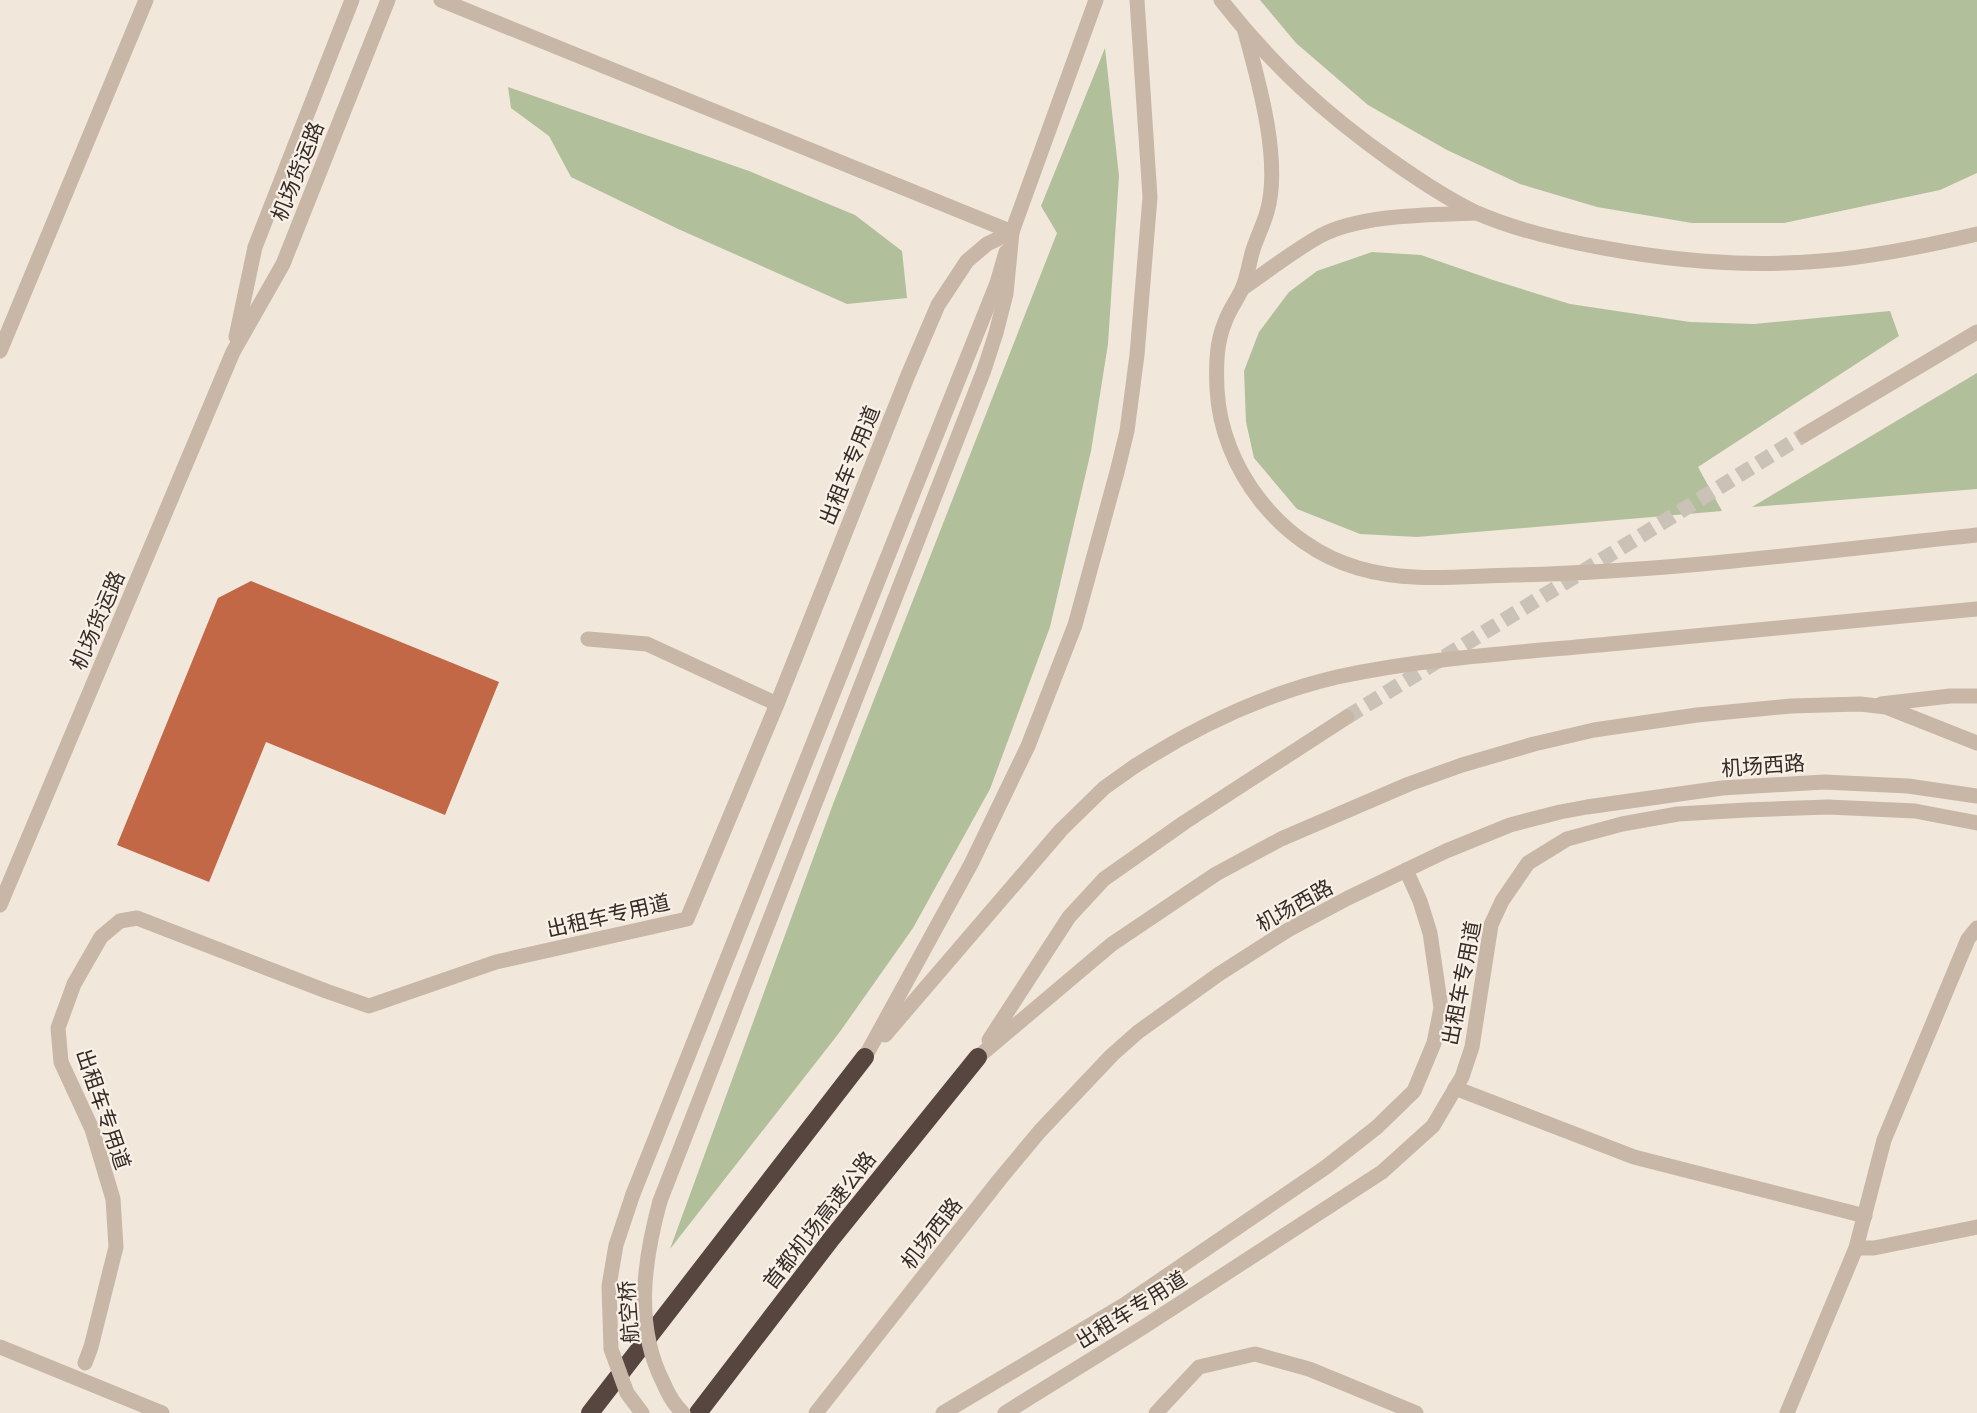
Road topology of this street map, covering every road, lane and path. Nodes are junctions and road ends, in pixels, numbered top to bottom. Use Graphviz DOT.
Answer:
graph roads {
  1 [pos="146,0"];
  2 [pos="352,0"];
  3 [pos="388,0"];
  4 [pos="441,0"];
  5 [pos="1096,0"];
  6 [pos="1137,0"];
  7 [pos="1221,0"];
  8 [pos="1244,28"];
  9 [pos="1478,213"];
  10 [pos="1012,232"];
  11 [pos="1977,234"];
  12 [pos="1243,288"];
  13 [pos="1977,332"];
  14 [pos="0,351"];
  15 [pos="233,352"];
  16 [pos="1804,435"];
  17 [pos="1977,535"];
  18 [pos="1977,609"];
  19 [pos="588,639"];
  20 [pos="1977,696"];
  21 [pos="777,704"];
  22 [pos="1860,704"];
  23 [pos="1347,717"];
  24 [pos="1977,743"];
  25 [pos="1977,796"];
  26 [pos="1977,823"];
  27 [pos="1406,870"];
  28 [pos="0,905"];
  29 [pos="1977,928"];
  30 [pos="865,1057"];
  31 [pos="978,1057"];
  32 [pos="1455,1088"];
  33 [pos="1865,1216"];
  34 [pos="1977,1227"];
  35 [pos="1856,1248"];
  36 [pos="0,1347"];
  37 [pos="85,1363"];
  38 [pos="162,1413"];
  39 [pos="590,1413"];
  40 [pos="642,1413"];
  41 [pos="683,1413"];
  42 [pos="698,1413"];
  43 [pos="816,1413"];
  44 [pos="943,1413"];
  45 [pos="1005,1413"];
  46 [pos="1156,1413"];
  47 [pos="1416,1413"];
  48 [pos="1787,1413"];
  1 -- 14 [label="street"];
  2 -- 15 [label="street, 机场货运路"];
  3 -- 15 [label="street, 机场货运路"];
  4 -- 10 [label="street"];
  5 -- 10 [label="street"];
  6 -- 30 [label="street"];
  7 -- 8 [label="street"];
  8 -- 9 [label="street"];
  8 -- 12 [label="street"];
  9 -- 11 [label="street"];
  9 -- 12 [label="street"];
  10 -- 21 [label="street, 出租车专用道"];
  10 -- 40 [label="street, bridge"];
  10 -- 41 [label="street, 航空桥, bridge"];
  12 -- 17 [label="street"];
  13 -- 16 [label="street"];
  15 -- 28 [label="street, 机场货运路"];
  18 -- 30 [label="street, bridge"];
  19 -- 21 [label="street"];
  20 -- 22 [label="street"];
  21 -- 37 [label="street, 出租车专用道"];
  22 -- 24 [label="street"];
  22 -- 31 [label="street"];
  23 -- 31 [label="street"];
  25 -- 27 [label="street, 机场西路"];
  26 -- 32 [label="street, 出租车专用道"];
  27 -- 43 [label="street, 机场西路"];
  27 -- 44 [label="street"];
  29 -- 33 [label="street"];
  30 -- 39 [label="highway"];
  31 -- 42 [label="highway, 首都机场高速公路"];
  32 -- 33 [label="street"];
  32 -- 45 [label="street, 出租车专用道"];
  33 -- 35 [label="street"];
  34 -- 35 [label="street"];
  35 -- 48 [label="street"];
  36 -- 38 [label="street"];
  46 -- 47 [label="street"];
}
